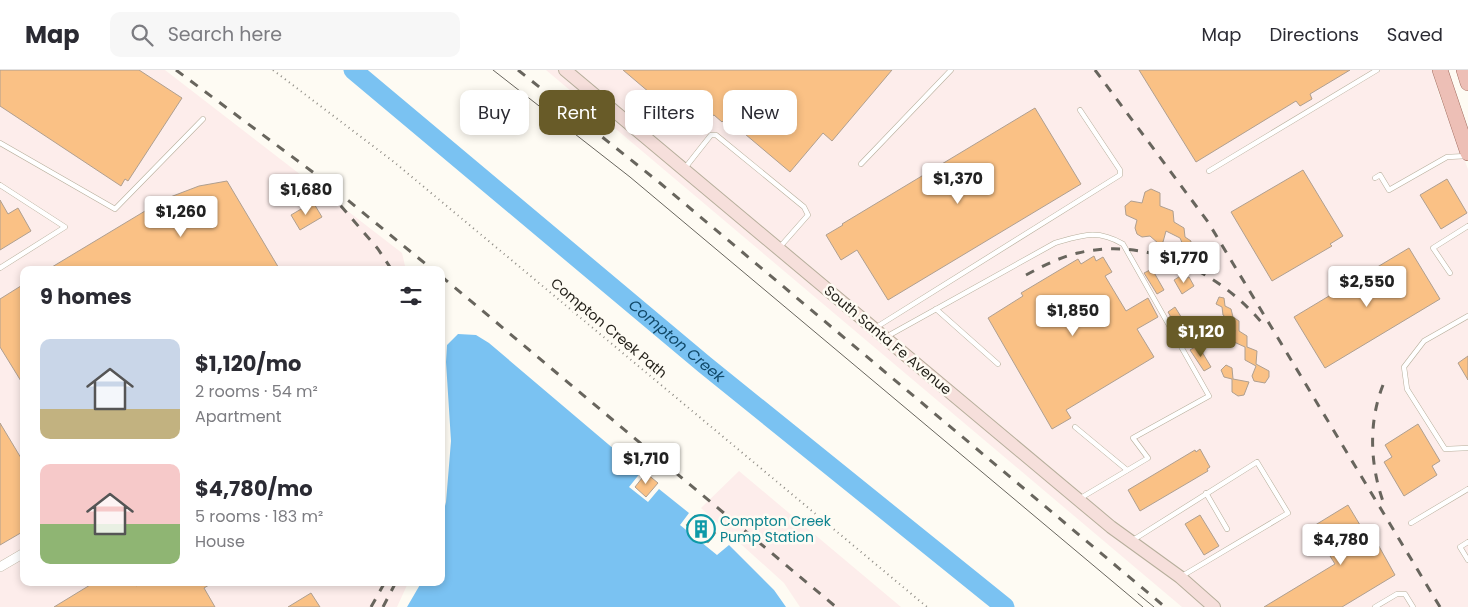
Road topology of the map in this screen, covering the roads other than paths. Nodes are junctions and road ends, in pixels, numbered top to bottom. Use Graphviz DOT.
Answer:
graph roads {
  1 [pos="565,70"];
  2 [pos="951,70"];
  3 [pos="1377,70"];
  4 [pos="1440,70"];
  5 [pos="1464,70"];
  6 [pos="1468,83"];
  7 [pos="1080,110"];
  8 [pos="203,119"];
  9 [pos="0,143"];
  10 [pos="1468,154"];
  11 [pos="862,164"];
  12 [pos="684,169"];
  13 [pos="1209,171"];
  14 [pos="1375,178"];
  15 [pos="0,185"];
  16 [pos="1468,226"];
  17 [pos="778,248"];
  18 [pos="0,268"];
  19 [pos="1450,273"];
  20 [pos="936,309"];
  21 [pos="1468,316"];
  22 [pos="874,329"];
  23 [pos="884,337"];
  24 [pos="998,364"];
  25 [pos="1075,427"];
  26 [pos="1468,448"];
  27 [pos="1127,470"];
  28 [pos="1468,489"];
  29 [pos="1206,494"];
  30 [pos="1078,500"];
  31 [pos="1411,523"];
  32 [pos="1227,529"];
  33 [pos="1132,541"];
  34 [pos="1468,542"];
  35 [pos="20,555"];
  36 [pos="1468,560"];
  37 [pos="0,567"];
  38 [pos="1180,577"];
  39 [pos="1214,607"];
  40 [pos="1375,607"];
  41 [pos="1413,607"];
  1 -- 12 [label="main road, South Santa Fe Avenue"];
  2 -- 11 [label="lane"];
  3 -- 13 [label="lane"];
  4 -- 10 [label="main road"];
  5 -- 6 [label="main road"];
  7 -- 22 [label="lane"];
  8 -- 9 [label="lane"];
  10 -- 14 [label="lane"];
  12 -- 17 [label="main road, South Santa Fe Avenue"];
  12 -- 17 [label="lane"];
  15 -- 18 [label="lane"];
  16 -- 19 [label="lane"];
  17 -- 22 [label="main road, South Santa Fe Avenue"];
  20 -- 23 [label="lane"];
  20 -- 24 [label="lane"];
  20 -- 27 [label="lane"];
  21 -- 26 [label="lane"];
  22 -- 23 [label="main road, South Santa Fe Avenue"];
  23 -- 30 [label="main road, South Santa Fe Avenue"];
  25 -- 27 [label="lane"];
  27 -- 30 [label="lane"];
  28 -- 31 [label="lane"];
  29 -- 32 [label="lane"];
  29 -- 33 [label="lane"];
  29 -- 38 [label="lane"];
  30 -- 33 [label="main road, South Santa Fe Avenue"];
  33 -- 38 [label="main road, South Santa Fe Avenue"];
  34 -- 36 [label="lane"];
  35 -- 37 [label="street"];
  38 -- 39 [label="main road, South Santa Fe Avenue"];
  40 -- 41 [label="lane"];
}
